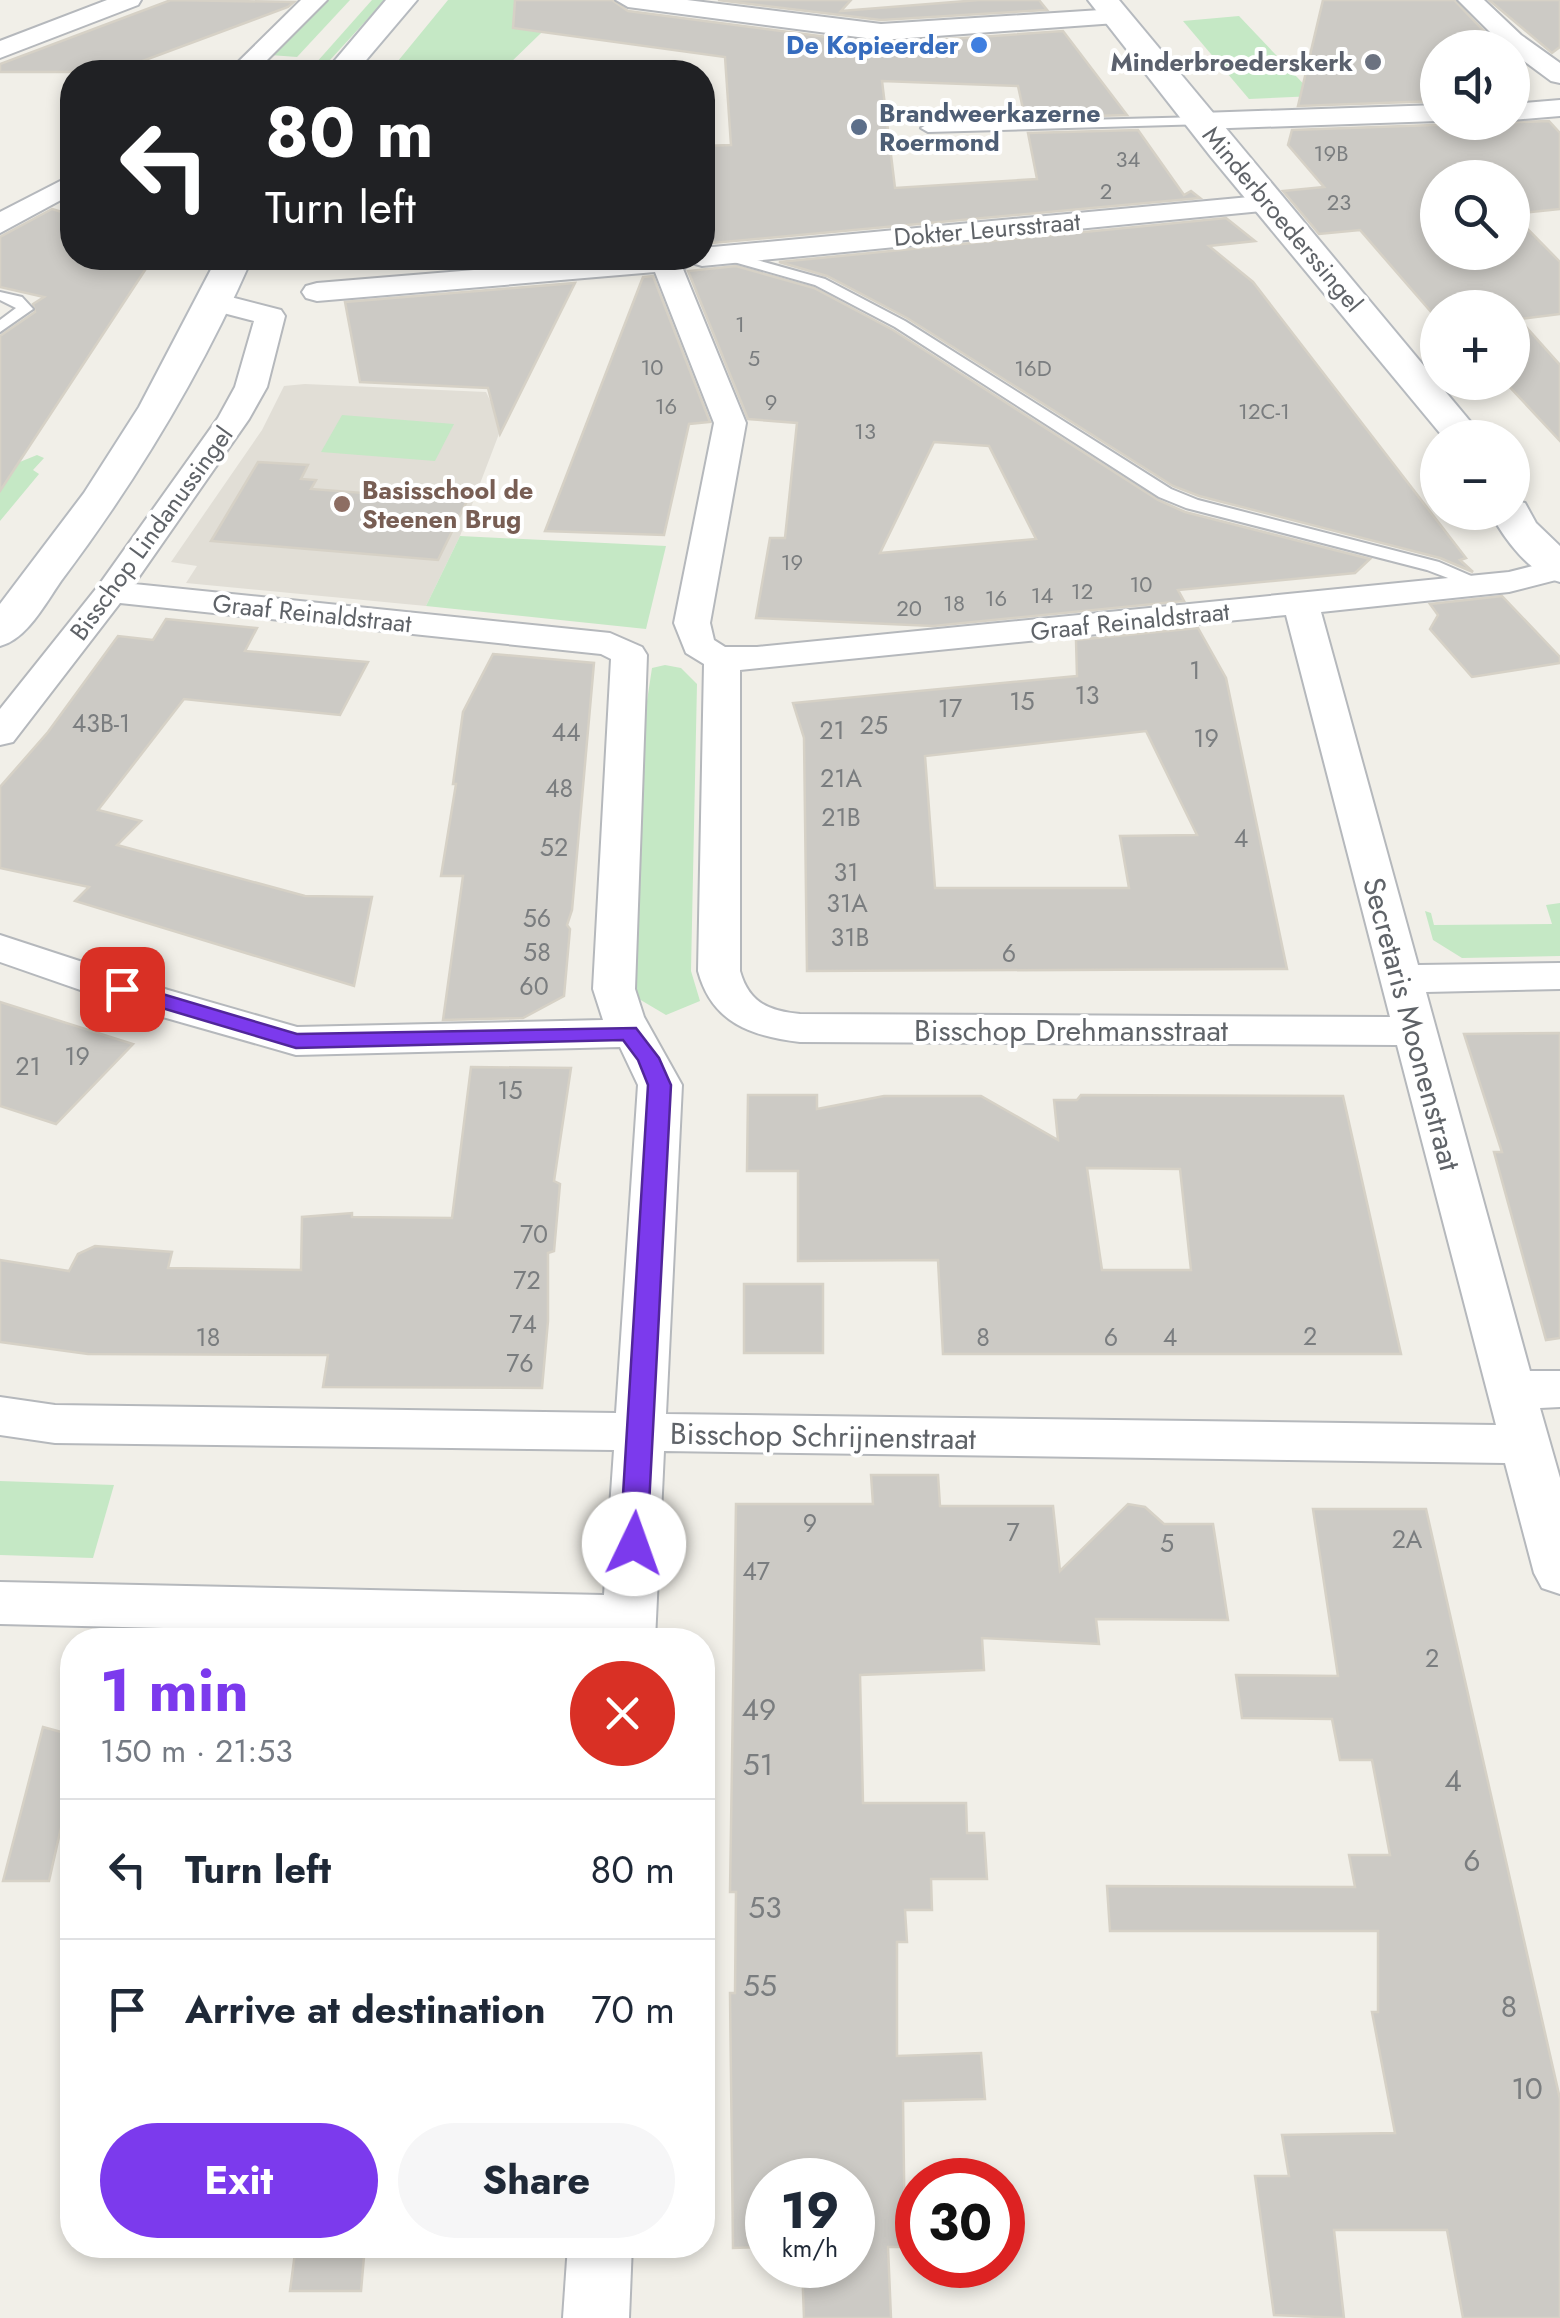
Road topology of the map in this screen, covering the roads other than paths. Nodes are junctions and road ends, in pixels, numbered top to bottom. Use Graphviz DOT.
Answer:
graph roads {
  1 [pos="130,0"];
  2 [pos="315,0"];
  3 [pos="402,0"];
  4 [pos="628,0"];
  5 [pos="1470,0"];
  6 [pos="1110,8"];
  7 [pos="0,50"];
  8 [pos="253,60"];
  9 [pos="350,60"];
  10 [pos="1560,75"];
  11 [pos="1560,108"];
  12 [pos="1530,110"];
  13 [pos="1420,115"];
  14 [pos="1200,121"];
  15 [pos="928,128"];
  16 [pos="60,190"];
  17 [pos="1271,203"];
  18 [pos="0,224"];
  19 [pos="715,255"];
  20 [pos="715,263"];
  21 [pos="229,270"];
  22 [pos="557,270"];
  23 [pos="691,270"];
  24 [pos="317,292"];
  25 [pos="0,296"];
  26 [pos="215,302"];
  27 [pos="0,326"];
  28 [pos="1450,420"];
  29 [pos="1530,503"];
  30 [pos="1560,527"];
  31 [pos="1520,530"];
  32 [pos="1560,569"];
  33 [pos="1483,585"];
  34 [pos="112,592"];
  35 [pos="1301,604"];
  36 [pos="0,633"];
  37 [pos="711,654"];
  38 [pos="0,734"];
  39 [pos="0,948"];
  40 [pos="1560,976"];
  41 [pos="1399,979"];
  42 [pos="1413,1032"];
  43 [pos="629,1033"];
  44 [pos="1560,1389"];
  45 [pos="1512,1390"];
  46 [pos="0,1416"];
  47 [pos="640,1434"];
  48 [pos="1527,1444"];
  49 [pos="1560,1573"];
  50 [pos="0,1603"];
  51 [pos="629,1628"];
  52 [pos="599,2258"];
  53 [pos="596,2318"];
  1 -- 7 [label="street"];
  2 -- 8 [label="street"];
  3 -- 9 [label="main road"];
  4 -- 6 [label="street"];
  5 -- 10 [label="street"];
  6 -- 14 [label="main road, Minderbroederssingel"];
  11 -- 12 [label="street"];
  13 -- 14 [label="street"];
  14 -- 15 [label="lane"];
  14 -- 17 [label="main road, Minderbroederssingel"];
  16 -- 18 [label="street"];
  17 -- 19 [label="street, Dokter Leursstraat"];
  17 -- 28 [label="main road, Minderbroederssingel"];
  20 -- 33 [label="lane"];
  21 -- 26 [label="main road, Bisschop Lindanussingel"];
  22 -- 24 [label="street, Dokter Leursstraat"];
  23 -- 37 [label="street"];
  25 -- 27 [label="lane"];
  26 -- 34 [label="street, Bisschop Lindanussingel"];
  26 -- 36 [label="main road, Bisschop Lindanussingel"];
  29 -- 30 [label="main road"];
  31 -- 32 [label="main road"];
  32 -- 33 [label="street, Graaf Reinaldstraat"];
  33 -- 35 [label="street, Graaf Reinaldstraat"];
  34 -- 38 [label="street, Bisschop Lindanussingel"];
  34 -- 43 [label="street, Graaf Reinaldstraat"];
  35 -- 37 [label="street, Graaf Reinaldstraat"];
  35 -- 41 [label="street, Secretaris Moonenstraat"];
  37 -- 42 [label="street, Bisschop Drehmansstraat"];
  39 -- 43 [label="street"];
  40 -- 41 [label="street"];
  41 -- 42 [label="street, Secretaris Moonenstraat"];
  42 -- 45 [label="street, Secretaris Moonenstraat"];
  43 -- 47 [label="street"];
  44 -- 45 [label="street"];
  45 -- 48 [label="street, Secretaris Moonenstraat"];
  46 -- 47 [label="street, Bisschop Schrijnenstraat"];
  47 -- 48 [label="street, Bisschop Schrijnenstraat"];
  47 -- 51 [label="street"];
  48 -- 49 [label="street, Secretaris Moonenstraat"];
  50 -- 51 [label="street"];
  52 -- 53 [label="street"];
}
